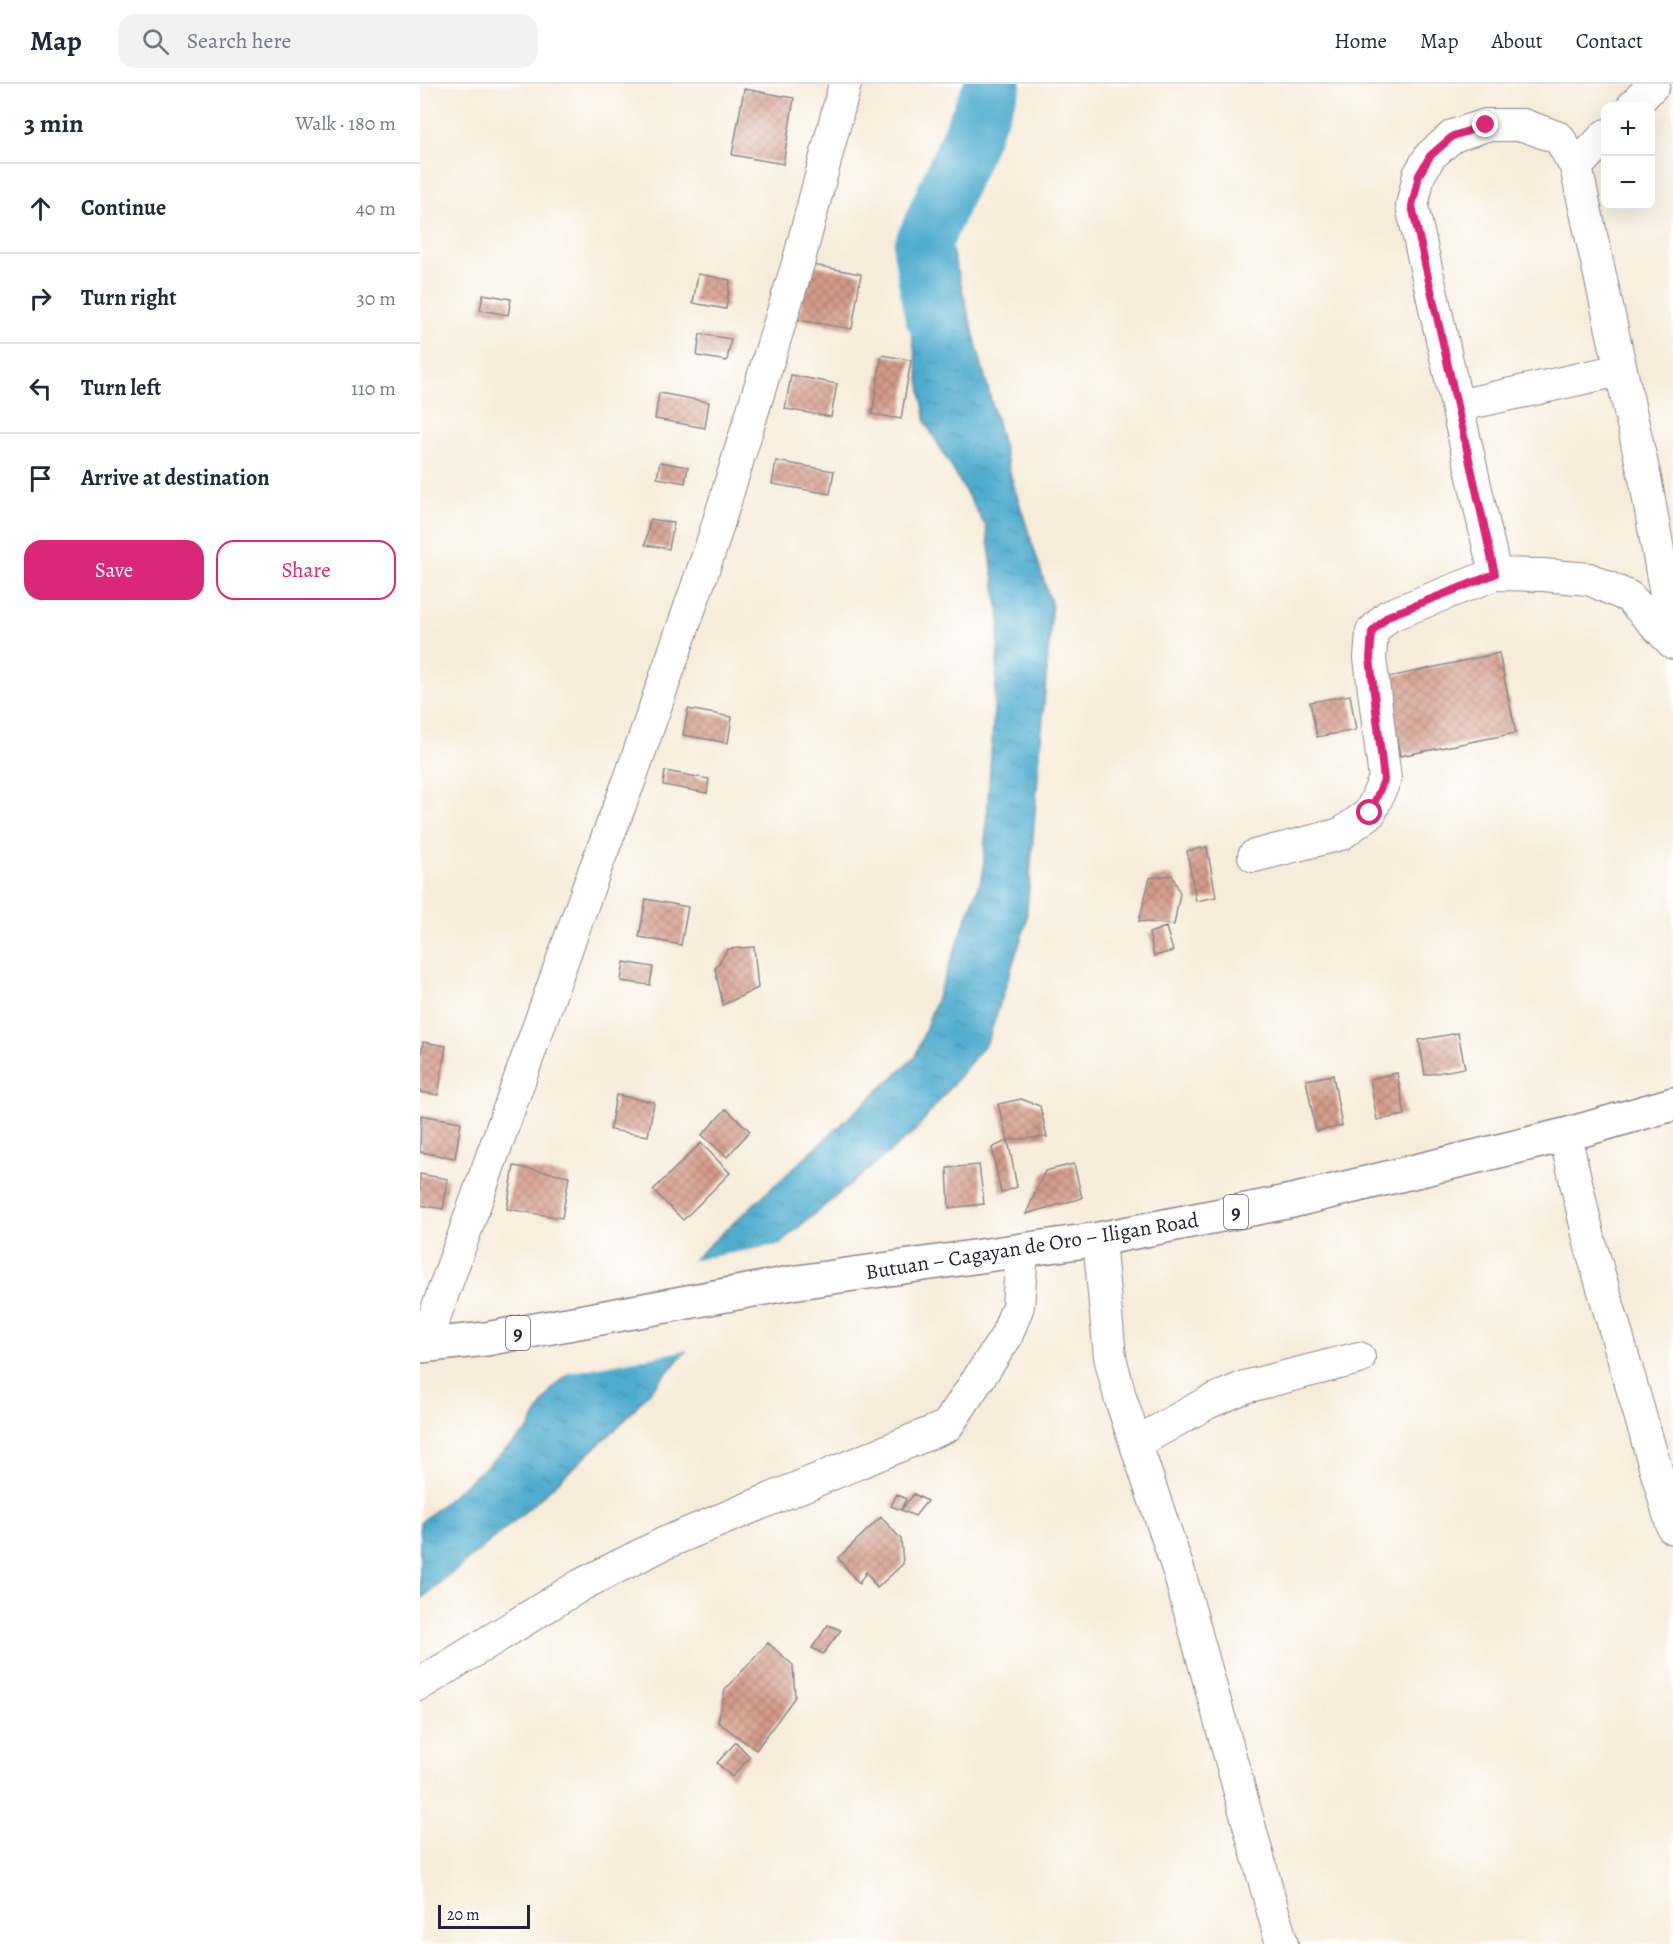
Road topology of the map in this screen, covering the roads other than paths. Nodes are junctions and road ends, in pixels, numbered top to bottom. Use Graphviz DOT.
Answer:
graph roads {
  1 [pos="845,84"];
  2 [pos="1654,84"];
  3 [pos="1637,102"];
  4 [pos="1601,139"];
  5 [pos="1576,167"];
  6 [pos="1620,370"];
  7 [pos="1457,406"];
  8 [pos="1495,574"];
  9 [pos="1673,634"];
  10 [pos="1673,643"];
  11 [pos="1254,856"];
  12 [pos="1673,1104"];
  13 [pos="1565,1134"];
  14 [pos="1099,1239"];
  15 [pos="1022,1251"];
  16 [pos="422,1346"];
  17 [pos="1359,1358"];
  18 [pos="1136,1443"];
  19 [pos="1673,1528"];
  20 [pos="420,1684"];
  21 [pos="1282,1944"];
  1 -- 16 [label="street"];
  2 -- 3 [label="street"];
  4 -- 5 [label="street"];
  5 -- 6 [label="street"];
  5 -- 7 [label="street"];
  6 -- 7 [label="street"];
  6 -- 9 [label="street"];
  7 -- 8 [label="street"];
  8 -- 10 [label="street"];
  8 -- 11 [label="street"];
  12 -- 13 [label="highway, Butuan – Cagayan de Oro – Iligan Road / 9"];
  13 -- 14 [label="highway, Butuan – Cagayan de Oro – Iligan Road / 9"];
  13 -- 19 [label="street"];
  14 -- 15 [label="highway, Butuan – Cagayan de Oro – Iligan Road / 9"];
  14 -- 18 [label="street"];
  15 -- 16 [label="highway, Butuan – Cagayan de Oro – Iligan Road / 9"];
  15 -- 20 [label="street"];
  17 -- 18 [label="street"];
  18 -- 21 [label="street"];
}
